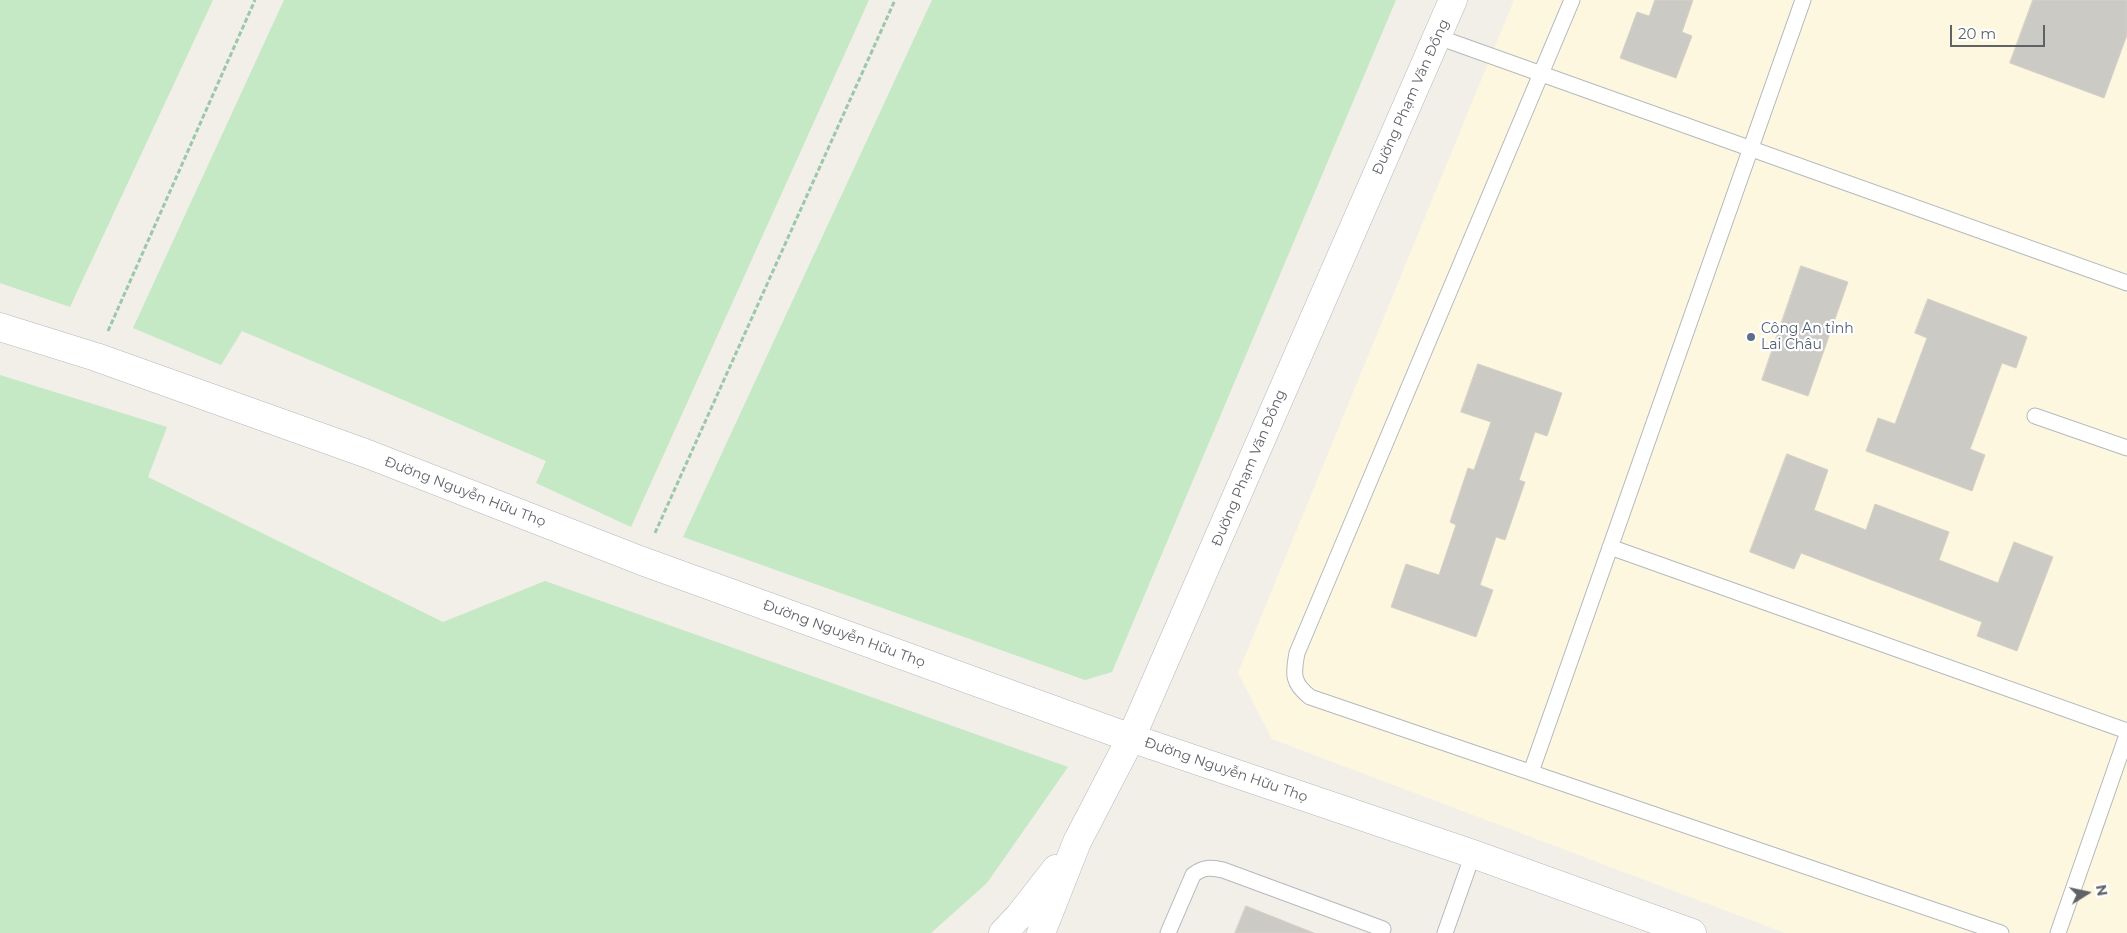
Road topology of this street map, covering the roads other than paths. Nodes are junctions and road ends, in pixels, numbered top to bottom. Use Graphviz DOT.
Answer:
graph roads {
  1 [pos="1453,0"];
  2 [pos="1572,0"];
  3 [pos="1803,0"];
  4 [pos="1438,37"];
  5 [pos="1542,74"];
  6 [pos="1750,149"];
  7 [pos="2127,283"];
  8 [pos="0,326"];
  9 [pos="2035,416"];
  10 [pos="2127,448"];
  11 [pos="1610,546"];
  12 [pos="2127,733"];
  13 [pos="1132,738"];
  14 [pos="1531,772"];
  15 [pos="1077,842"];
  16 [pos="1473,854"];
  17 [pos="1383,929"];
  18 [pos="1003,933"];
  19 [pos="1040,933"];
  20 [pos="1168,933"];
  21 [pos="1445,933"];
  22 [pos="1692,933"];
  23 [pos="2001,933"];
  24 [pos="2058,933"];
  1 -- 4 [label="street, Đường Phạm Văn Đồng"];
  2 -- 5 [label="lane"];
  3 -- 6 [label="lane"];
  4 -- 5 [label="lane"];
  4 -- 13 [label="street, Đường Phạm Văn Đồng"];
  5 -- 6 [label="lane"];
  5 -- 14 [label="lane"];
  6 -- 7 [label="lane"];
  6 -- 11 [label="lane"];
  8 -- 13 [label="street, Đường Nguyễn Hữu Thọ"];
  9 -- 10 [label="lane"];
  11 -- 12 [label="lane"];
  11 -- 14 [label="lane"];
  12 -- 24 [label="lane"];
  13 -- 15 [label="street, Đường Phạm Văn Đồng"];
  13 -- 16 [label="street, Đường Nguyễn Hữu Thọ"];
  14 -- 23 [label="lane"];
  15 -- 18 [label="street"];
  15 -- 19 [label="street, Đường Phạm Văn Đồng"];
  16 -- 21 [label="lane"];
  16 -- 22 [label="street, Đường Nguyễn Hữu Thọ"];
  17 -- 20 [label="lane"];
}
